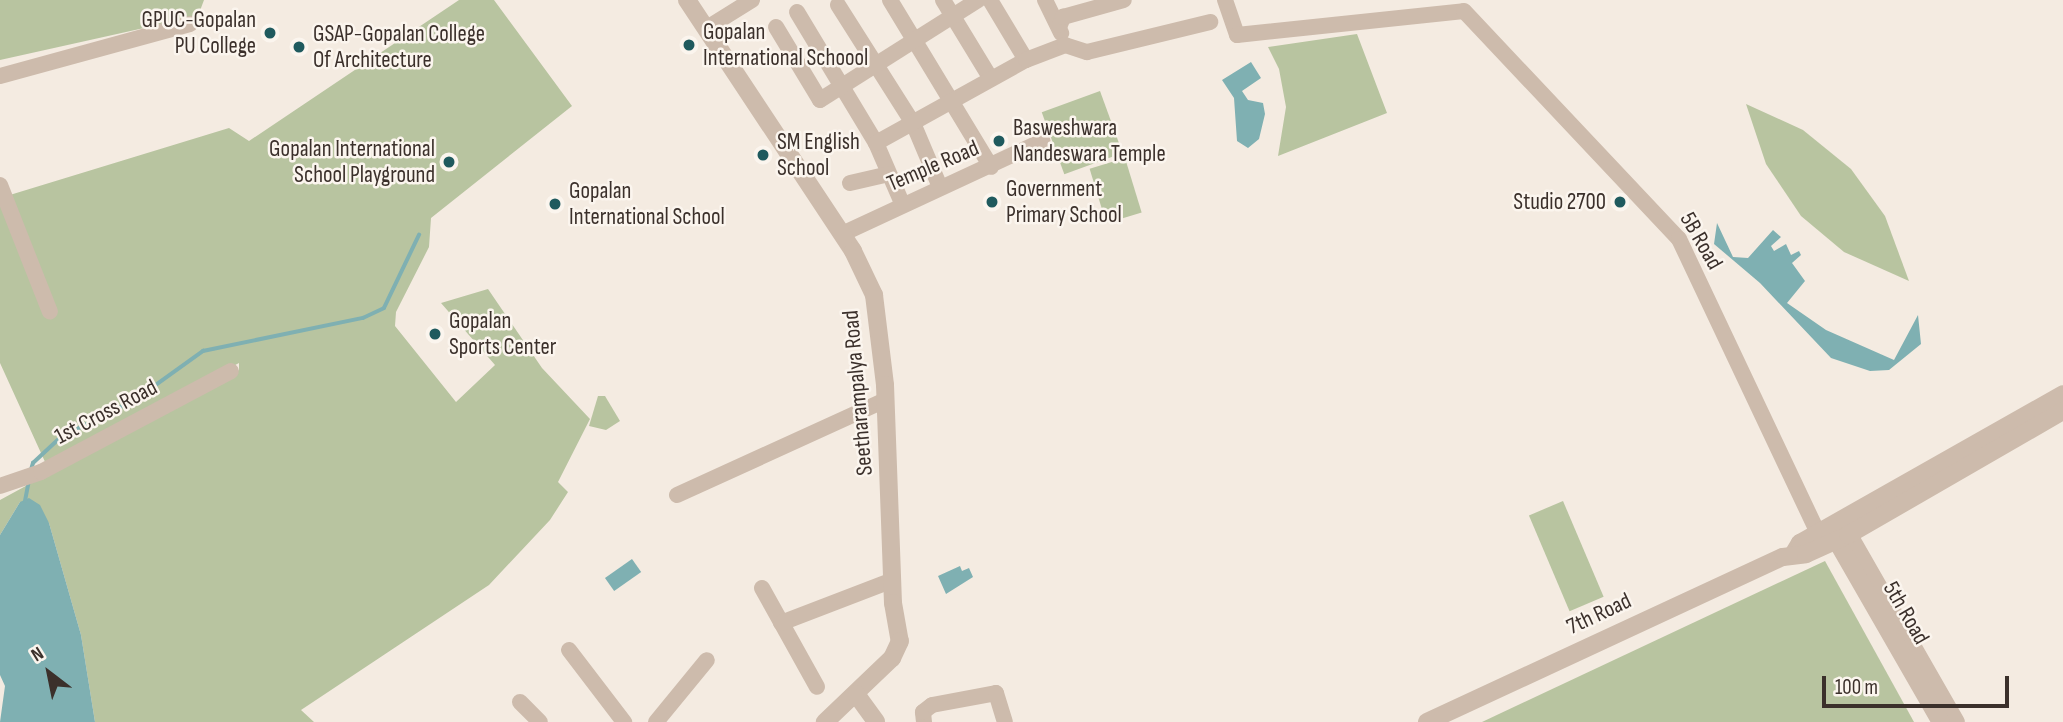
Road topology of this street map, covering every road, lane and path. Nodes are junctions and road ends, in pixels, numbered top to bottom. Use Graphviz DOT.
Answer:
graph roads {
  1 [pos="687,0"];
  2 [pos="752,0"];
  3 [pos="890,0"];
  4 [pos="943,0"];
  5 [pos="978,0"];
  6 [pos="990,0"];
  7 [pos="1045,0"];
  8 [pos="1124,0"];
  9 [pos="1224,0"];
  10 [pos="838,5"];
  11 [pos="1465,6"];
  12 [pos="797,12"];
  13 [pos="954,17"];
  14 [pos="1210,22"];
  15 [pos="190,24"];
  16 [pos="1060,25"];
  17 [pos="776,27"];
  18 [pos="707,29"];
  19 [pos="916,40"];
  20 [pos="1065,45"];
  21 [pos="1026,60"];
  22 [pos="878,65"];
  23 [pos="0,76"];
  24 [pos="991,79"];
  25 [pos="841,88"];
  26 [pos="953,101"];
  27 [pos="913,123"];
  28 [pos="1042,141"];
  29 [pos="876,142"];
  30 [pos="990,167"];
  31 [pos="888,174"];
  32 [pos="850,183"];
  33 [pos="0,185"];
  34 [pos="940,187"];
  35 [pos="902,203"];
  36 [pos="842,234"];
  37 [pos="50,312"];
  38 [pos="231,371"];
  39 [pos="2063,394"];
  40 [pos="885,400"];
  41 [pos="2063,411"];
  42 [pos="0,486"];
  43 [pos="677,495"];
  44 [pos="1833,534"];
  45 [pos="893,580"];
  46 [pos="762,589"];
  47 [pos="781,623"];
  48 [pos="569,650"];
  49 [pos="707,660"];
  50 [pos="817,687"];
  51 [pos="856,694"];
  52 [pos="520,702"];
  53 [pos="540,722"];
  54 [pos="624,722"];
  55 [pos="656,722"];
  56 [pos="825,722"];
  57 [pos="876,722"];
  58 [pos="924,722"];
  59 [pos="1005,722"];
  60 [pos="1427,722"];
  61 [pos="1941,722"];
  62 [pos="1956,722"];
  1 -- 18 [label="street, Seetharampalya Road"];
  2 -- 18 [label="street"];
  3 -- 19 [label="street"];
  4 -- 13 [label="street"];
  5 -- 13 [label="street"];
  6 -- 21 [label="street"];
  7 -- 16 [label="street"];
  8 -- 16 [label="street"];
  9 -- 11 [label="street"];
  10 -- 22 [label="street"];
  11 -- 44 [label="street, 5B Road"];
  12 -- 25 [label="street"];
  13 -- 19 [label="street"];
  13 -- 24 [label="street"];
  14 -- 20 [label="street"];
  15 -- 23 [label="street"];
  16 -- 20 [label="street"];
  17 -- 25 [label="street"];
  18 -- 36 [label="street, Seetharampalya Road"];
  19 -- 22 [label="street"];
  19 -- 26 [label="street"];
  20 -- 21 [label="street"];
  21 -- 24 [label="street"];
  22 -- 25 [label="street"];
  22 -- 27 [label="street"];
  24 -- 26 [label="street"];
  25 -- 29 [label="street"];
  26 -- 27 [label="street"];
  26 -- 30 [label="street"];
  27 -- 29 [label="street"];
  27 -- 34 [label="street"];
  28 -- 30 [label="street, Temple Road"];
  29 -- 31 [label="street"];
  30 -- 34 [label="street, Temple Road"];
  31 -- 32 [label="street"];
  31 -- 35 [label="street"];
  33 -- 37 [label="street"];
  34 -- 35 [label="street, Temple Road"];
  35 -- 36 [label="street, Temple Road"];
  36 -- 40 [label="street, Seetharampalya Road"];
  38 -- 42 [label="street, 1st Cross Road"];
  39 -- 44 [label="street, 7th Road"];
  40 -- 43 [label="street"];
  40 -- 45 [label="street, Seetharampalya Road"];
  41 -- 44 [label="street, 7th Road"];
  44 -- 60 [label="street, 7th Road"];
  44 -- 61 [label="street, 5th Road"];
  44 -- 62 [label="street, 5th Road"];
  45 -- 47 [label="street"];
  45 -- 51 [label="street, Seetharampalya Road"];
  46 -- 47 [label="street"];
  47 -- 50 [label="street"];
  48 -- 54 [label="street"];
  49 -- 55 [label="street"];
  51 -- 56 [label="street, Seetharampalya Road"];
  51 -- 57 [label="street"];
  52 -- 53 [label="street"];
  58 -- 59 [label="street"];
}
